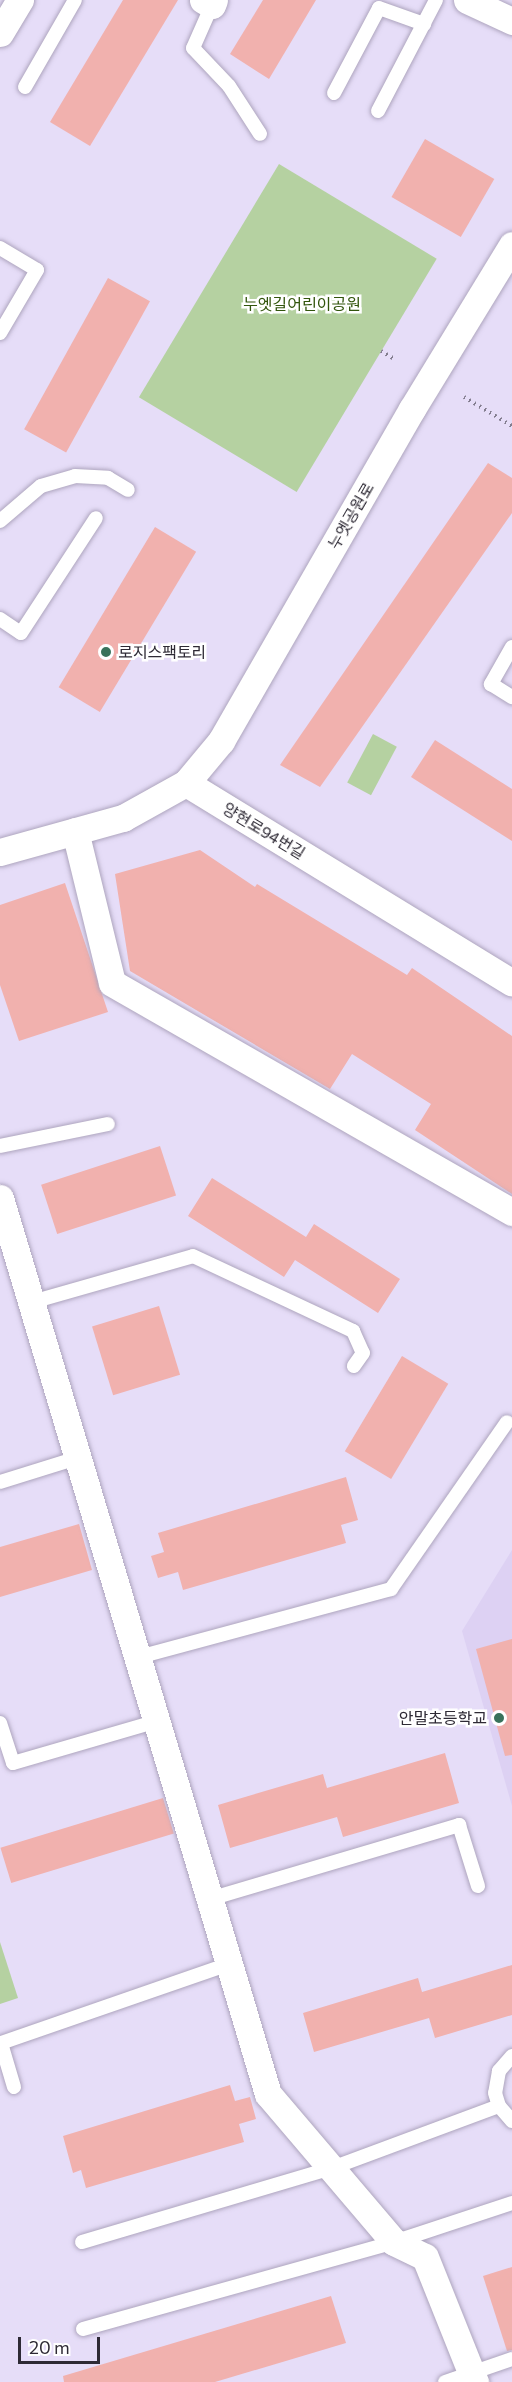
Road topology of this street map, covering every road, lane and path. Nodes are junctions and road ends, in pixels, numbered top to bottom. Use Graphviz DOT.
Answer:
graph roads {
  1 [pos="20,0"];
  2 [pos="75,0"];
  3 [pos="436,0"];
  4 [pos="467,0"];
  5 [pos="210,2"];
  6 [pos="512,21"];
  7 [pos="424,24"];
  8 [pos="0,33"];
  9 [pos="26,87"];
  10 [pos="334,93"];
  11 [pos="378,111"];
  12 [pos="260,135"];
  13 [pos="512,246"];
  14 [pos="0,248"];
  15 [pos="0,333"];
  16 [pos="381,351"];
  17 [pos="396,360"];
  18 [pos="464,397"];
  19 [pos="512,426"];
  20 [pos="128,490"];
  21 [pos="96,518"];
  22 [pos="0,521"];
  23 [pos="0,619"];
  24 [pos="512,647"];
  25 [pos="512,697"];
  26 [pos="186,783"];
  27 [pos="75,831"];
  28 [pos="0,852"];
  29 [pos="512,982"];
  30 [pos="108,1124"];
  31 [pos="0,1146"];
  32 [pos="0,1198"];
  33 [pos="512,1212"];
  34 [pos="32,1302"];
  35 [pos="354,1366"];
  36 [pos="507,1422"];
  37 [pos="77,1458"];
  38 [pos="0,1482"];
  39 [pos="139,1657"];
  40 [pos="158,1721"];
  41 [pos="0,1724"];
  42 [pos="478,1886"];
  43 [pos="213,1898"];
  44 [pos="232,1963"];
  45 [pos="512,2056"];
  46 [pos="14,2087"];
  47 [pos="499,2106"];
  48 [pos="512,2121"];
  49 [pos="332,2168"];
  50 [pos="512,2203"];
  51 [pos="82,2242"];
  52 [pos="394,2242"];
  53 [pos="83,2329"];
  54 [pos="512,2359"];
  55 [pos="473,2377"];
  56 [pos="445,2382"];
  1 -- 8 [label="street"];
  2 -- 9 [label="lane"];
  3 -- 7 [label="lane"];
  4 -- 6 [label="street"];
  5 -- 12 [label="lane"];
  7 -- 10 [label="lane"];
  7 -- 11 [label="lane"];
  13 -- 26 [label="street, 누엣공원로"];
  14 -- 15 [label="lane"];
  16 -- 17 [label="path"];
  18 -- 19 [label="path"];
  20 -- 22 [label="lane"];
  21 -- 23 [label="lane"];
  24 -- 25 [label="lane"];
  26 -- 27 [label="street"];
  26 -- 29 [label="street, 양현로94번길"];
  27 -- 28 [label="street"];
  27 -- 33 [label="street"];
  30 -- 31 [label="lane"];
  32 -- 34 [label="street"];
  34 -- 35 [label="lane"];
  34 -- 37 [label="street"];
  36 -- 39 [label="lane"];
  37 -- 38 [label="lane"];
  37 -- 39 [label="street"];
  39 -- 40 [label="street"];
  40 -- 41 [label="lane"];
  40 -- 43 [label="street"];
  42 -- 43 [label="lane"];
  43 -- 44 [label="street"];
  44 -- 46 [label="lane"];
  44 -- 49 [label="street"];
  45 -- 47 [label="lane"];
  47 -- 48 [label="lane"];
  47 -- 49 [label="lane"];
  49 -- 51 [label="lane"];
  49 -- 52 [label="street"];
  50 -- 52 [label="lane"];
  52 -- 53 [label="lane"];
  52 -- 55 [label="street"];
  54 -- 55 [label="lane"];
  55 -- 56 [label="lane"];
}
